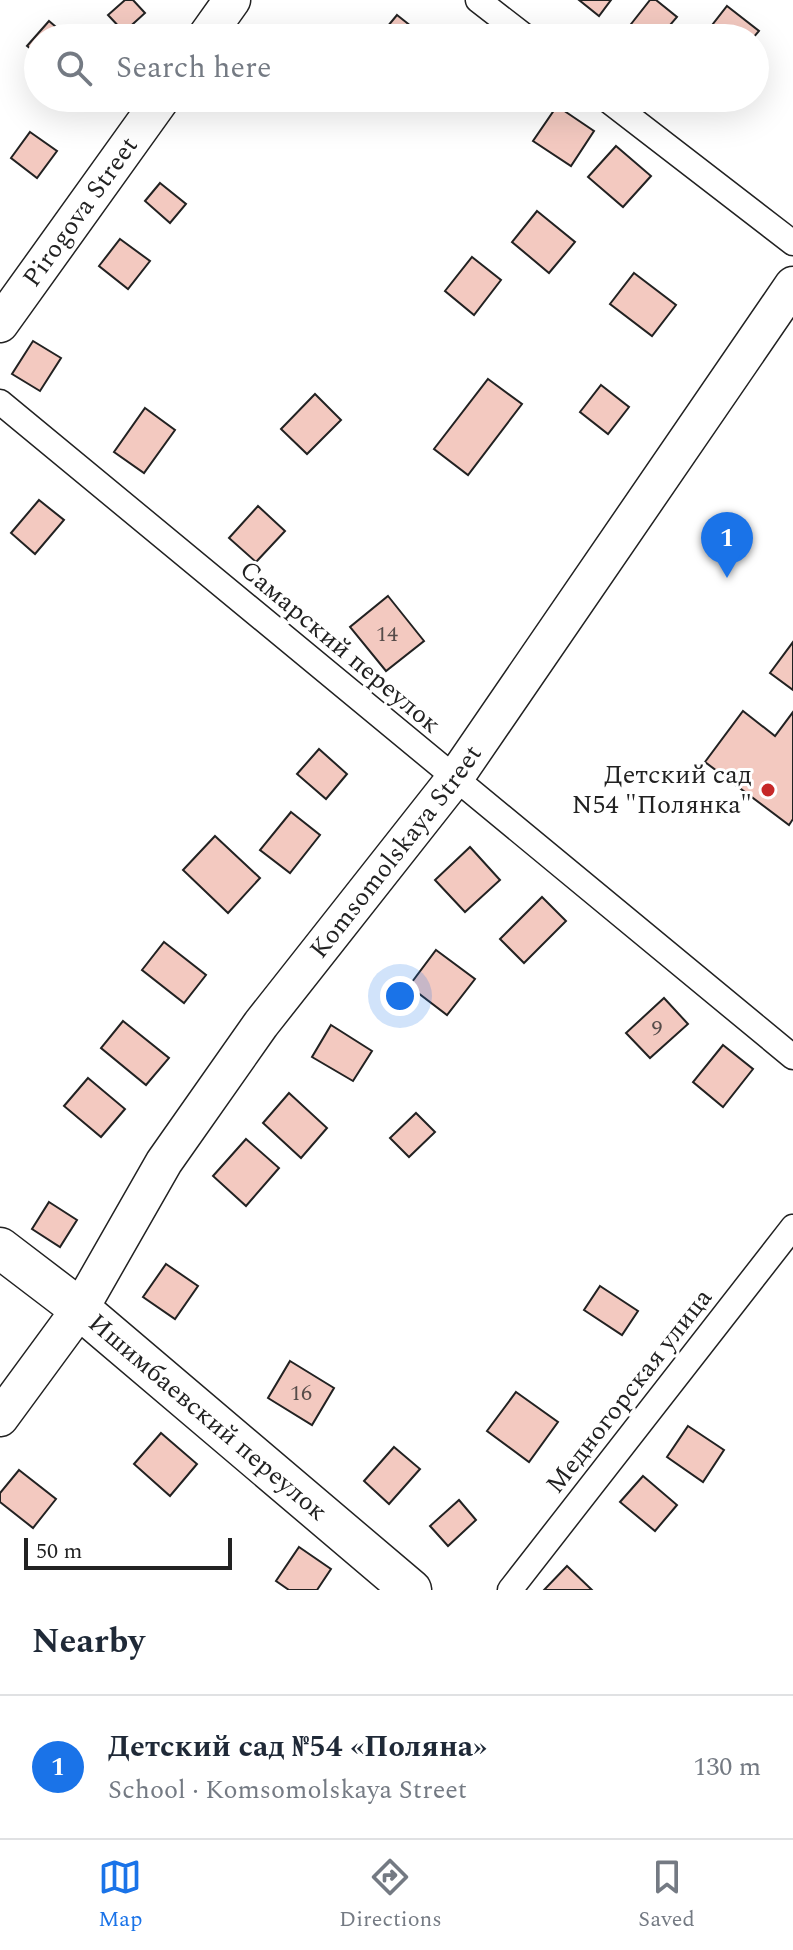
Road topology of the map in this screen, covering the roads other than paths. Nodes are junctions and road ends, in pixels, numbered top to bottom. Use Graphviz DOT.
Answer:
graph roads {
  1 [pos="232,0"];
  2 [pos="478,0"];
  3 [pos="215,24"];
  4 [pos="509,24"];
  5 [pos="152,112"];
  6 [pos="623,112"];
  7 [pos="793,243"];
  8 [pos="793,285"];
  9 [pos="0,324"];
  10 [pos="0,402"];
  11 [pos="455,778"];
  12 [pos="793,1057"];
  13 [pos="793,1227"];
  14 [pos="0,1248"];
  15 [pos="80,1309"];
  16 [pos="0,1418"];
  17 [pos="411,1590"];
  18 [pos="510,1590"];
  1 -- 3 [label="main road"];
  2 -- 4 [label="street"];
  5 -- 9 [label="main road, Pirogova Street"];
  6 -- 7 [label="street"];
  8 -- 11 [label="main road, Komsomolskaya Street"];
  10 -- 11 [label="street, Самарский переулок"];
  11 -- 12 [label="street, Самарский переулок"];
  11 -- 15 [label="main road, Komsomolskaya Street"];
  13 -- 18 [label="street, Медногорская улица"];
  14 -- 15 [label="main road, Ишимбаевский переулок"];
  15 -- 16 [label="main road, Komsomolskaya Street"];
  15 -- 17 [label="main road, Ишимбаевский переулок"];
}
